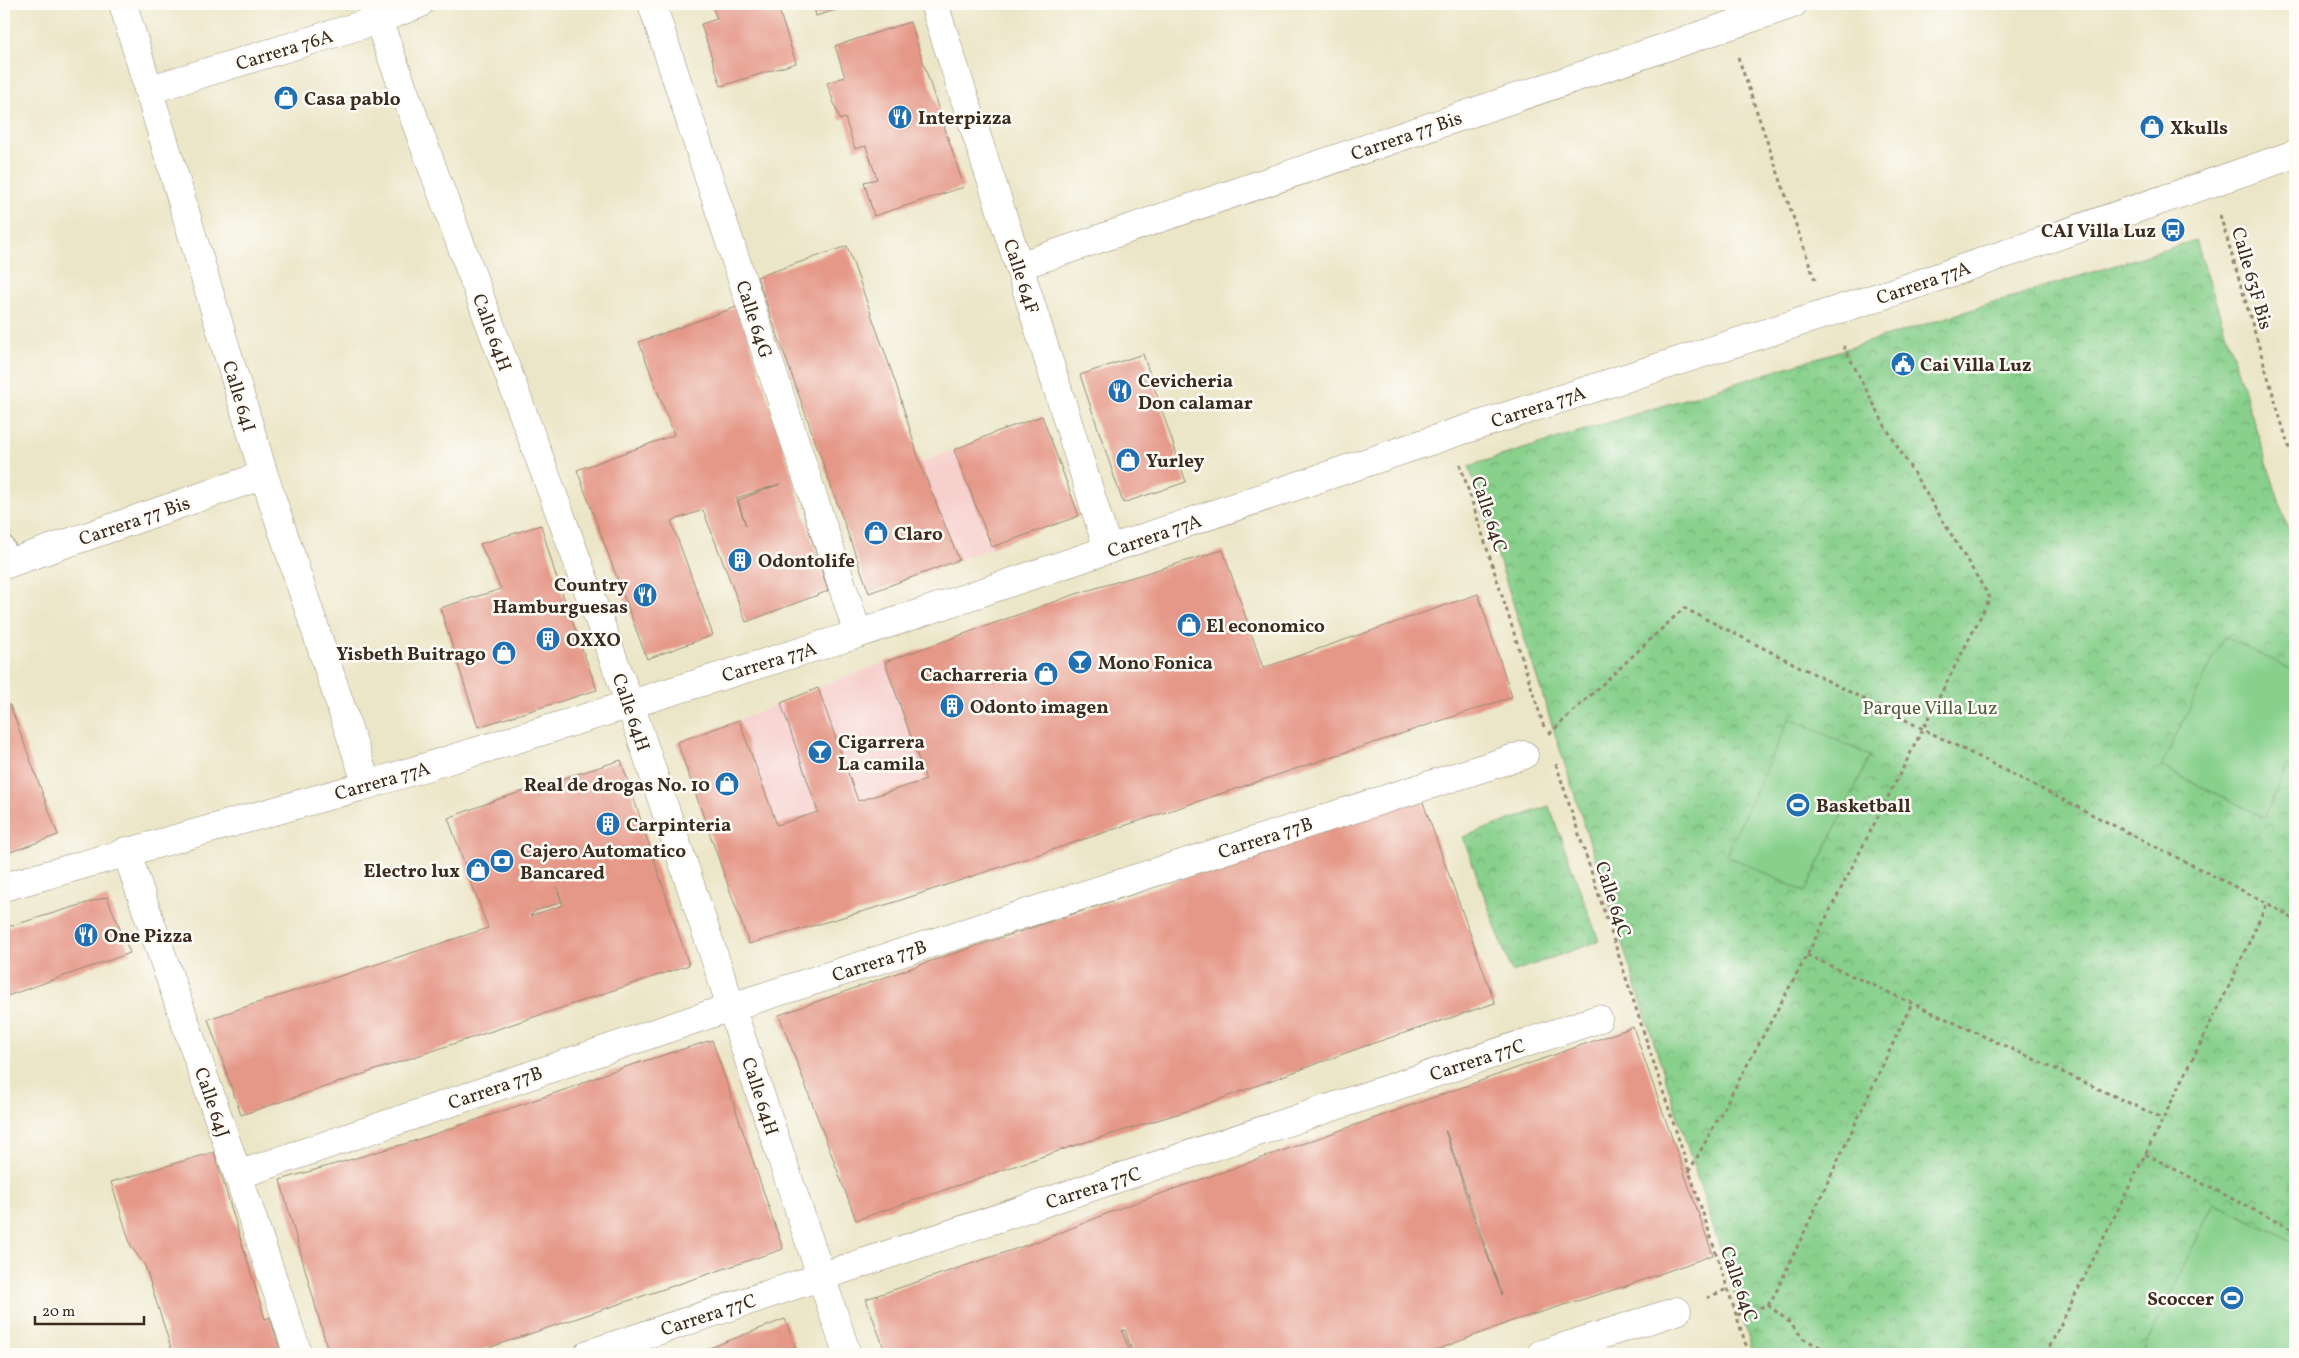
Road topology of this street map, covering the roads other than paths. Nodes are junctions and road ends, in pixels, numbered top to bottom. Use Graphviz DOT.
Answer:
graph roads {
  1 [pos="123,4"];
  2 [pos="418,4"];
  3 [pos="652,4"];
  4 [pos="934,4"];
  5 [pos="1793,4"];
  6 [pos="378,20"];
  7 [pos="148,90"];
  8 [pos="2295,154"];
  9 [pos="1019,266"];
  10 [pos="264,475"];
  11 [pos="1108,550"];
  12 [pos="7,557"];
  13 [pos="858,634"];
  14 [pos="630,704"];
  15 [pos="1524,755"];
  16 [pos="367,786"];
  17 [pos="126,851"];
  18 [pos="4,887"];
  19 [pos="731,1007"];
  20 [pos="1598,1018"];
  21 [pos="238,1175"];
  22 [pos="821,1277"];
  23 [pos="1676,1311"];
  24 [pos="298,1354"];
  25 [pos="588,1354"];
  26 [pos="847,1354"];
  27 [pos="1541,1354"];
  1 -- 7 [label="street, Calle 64I"];
  2 -- 6 [label="street, Carrera 76A"];
  3 -- 13 [label="street, Calle 64G"];
  4 -- 9 [label="street, Calle 64F"];
  5 -- 9 [label="street, Carrera 77 Bis"];
  6 -- 7 [label="street, Carrera 76A"];
  6 -- 14 [label="street, Calle 64H"];
  7 -- 10 [label="street, Calle 64I"];
  8 -- 11 [label="street, Carrera 77A"];
  9 -- 11 [label="street, Calle 64F"];
  10 -- 12 [label="street, Carrera 77 Bis"];
  10 -- 16 [label="street, Calle 64I"];
  11 -- 13 [label="street, Carrera 77A"];
  13 -- 14 [label="street, Carrera 77A"];
  14 -- 16 [label="street, Carrera 77A"];
  14 -- 19 [label="street, Calle 64H"];
  15 -- 19 [label="street, Carrera 77B"];
  16 -- 17 [label="street, Carrera 77A"];
  17 -- 18 [label="street, Carrera 77A"];
  17 -- 21 [label="street, Calle 64J"];
  19 -- 21 [label="street, Carrera 77B"];
  19 -- 22 [label="street, Calle 64H"];
  20 -- 22 [label="street, Carrera 77C"];
  21 -- 24 [label="street, Calle 64J"];
  22 -- 25 [label="street, Carrera 77C"];
  22 -- 26 [label="street, Calle 64H"];
  23 -- 27 [label="street"];
}
